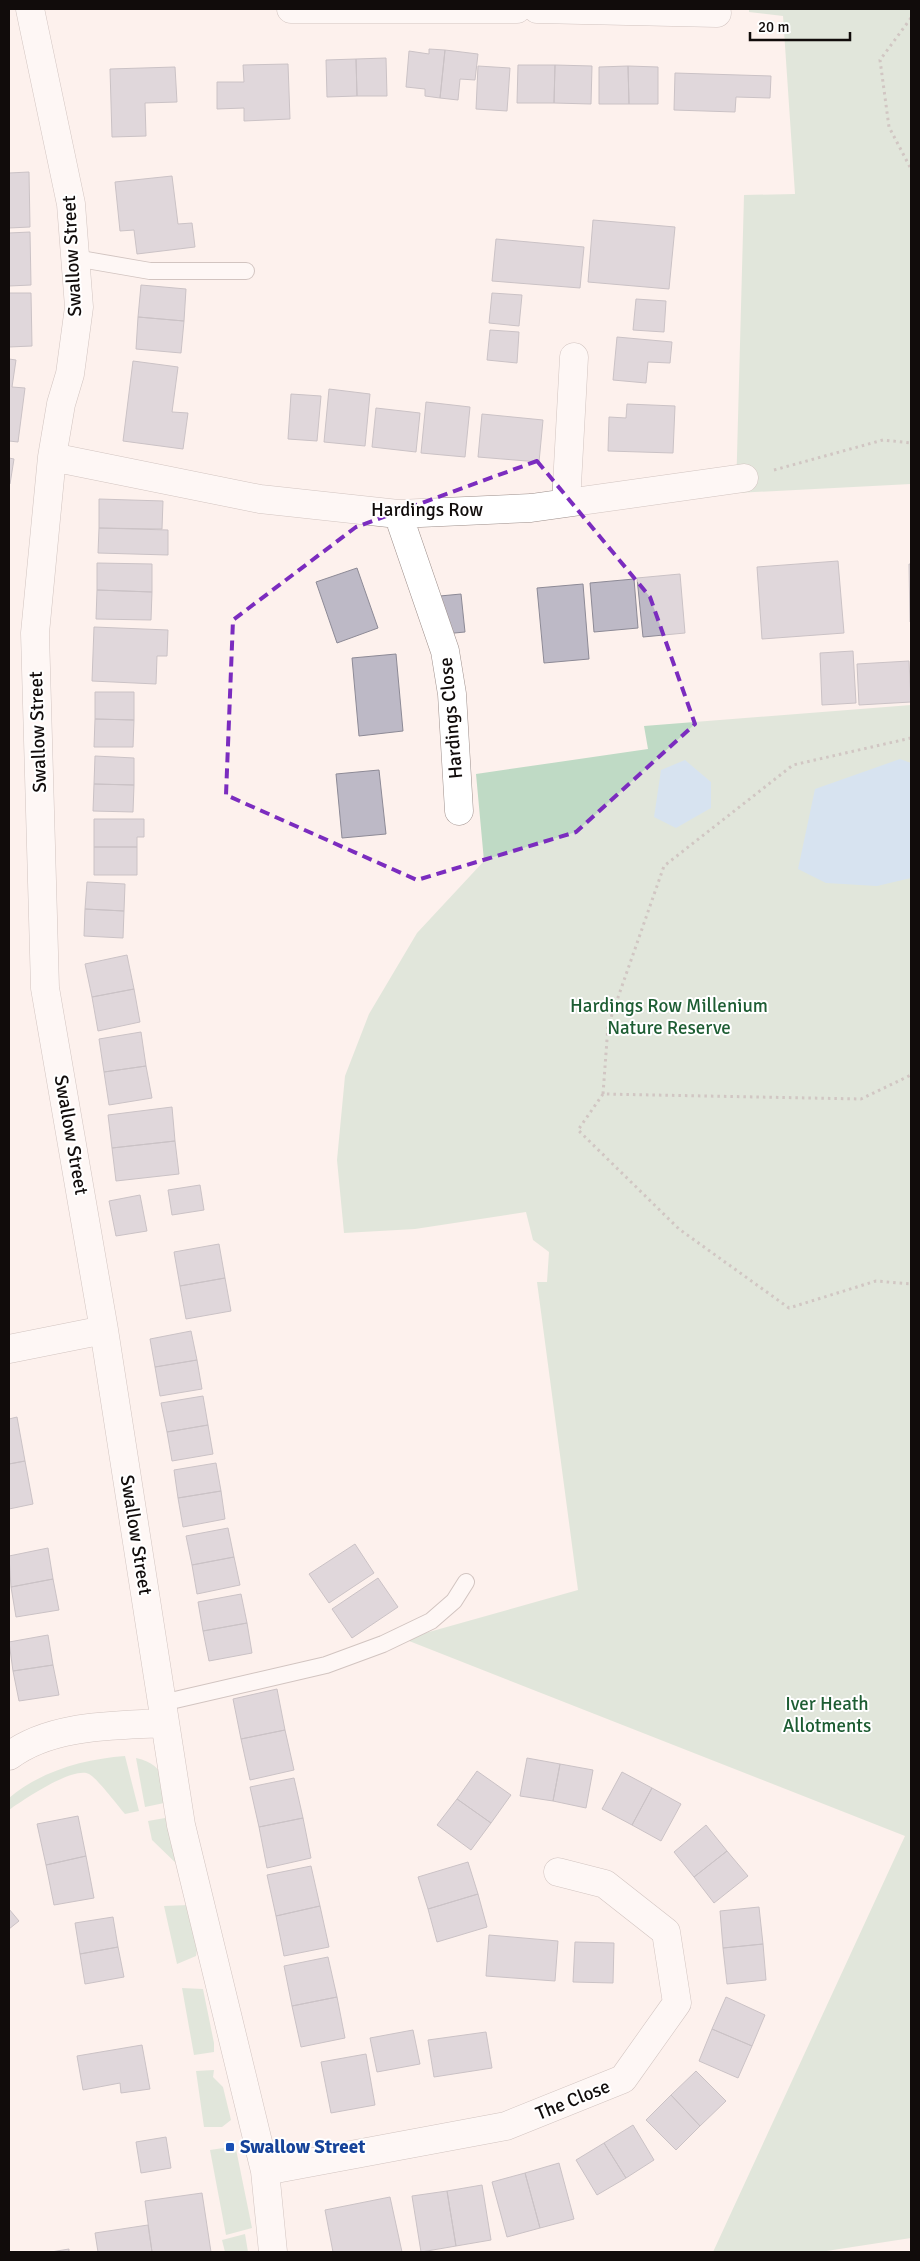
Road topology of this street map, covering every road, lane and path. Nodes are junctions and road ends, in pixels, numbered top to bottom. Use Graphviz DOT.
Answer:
graph roads {
  1 [pos="292,9"];
  2 [pos="517,9"];
  3 [pos="538,9"];
  4 [pos="36,10"];
  5 [pos="717,13"];
  6 [pos="911,18"];
  7 [pos="911,169"];
  8 [pos="75,258"];
  9 [pos="246,271"];
  10 [pos="574,357"];
  11 [pos="911,443"];
  12 [pos="52,457"];
  13 [pos="744,478"];
  14 [pos="566,503"];
  15 [pos="398,514"];
  16 [pos="911,738"];
  17 [pos="459,811"];
  18 [pos="911,1075"];
  19 [pos="603,1094"];
  20 [pos="911,1284"];
  21 [pos="104,1330"];
  22 [pos="9,1349"];
  23 [pos="466,1582"];
  24 [pos="163,1713"];
  25 [pos="9,1756"];
  26 [pos="558,1872"];
  27 [pos="265,2171"];
  28 [pos="273,2252"];
  1 -- 2 [label="street"];
  3 -- 5 [label="street"];
  4 -- 8 [label="street, Swallow Street"];
  6 -- 7 [label="path"];
  8 -- 9 [label="lane"];
  8 -- 12 [label="street, Swallow Street"];
  10 -- 14 [label="street"];
  11 -- 13 [label="path"];
  12 -- 15 [label="street, Hardings Row"];
  12 -- 21 [label="street, Swallow Street"];
  13 -- 14 [label="street, Hardings Row"];
  14 -- 15 [label="street, Hardings Row"];
  15 -- 17 [label="street, Hardings Close"];
  16 -- 19 [label="path"];
  18 -- 19 [label="path"];
  19 -- 20 [label="path"];
  21 -- 22 [label="street"];
  21 -- 24 [label="street, Swallow Street"];
  23 -- 24 [label="lane"];
  24 -- 25 [label="street"];
  24 -- 27 [label="street, Swallow Street"];
  26 -- 27 [label="street, The Close"];
  27 -- 28 [label="street, Swallow Street"];
}
